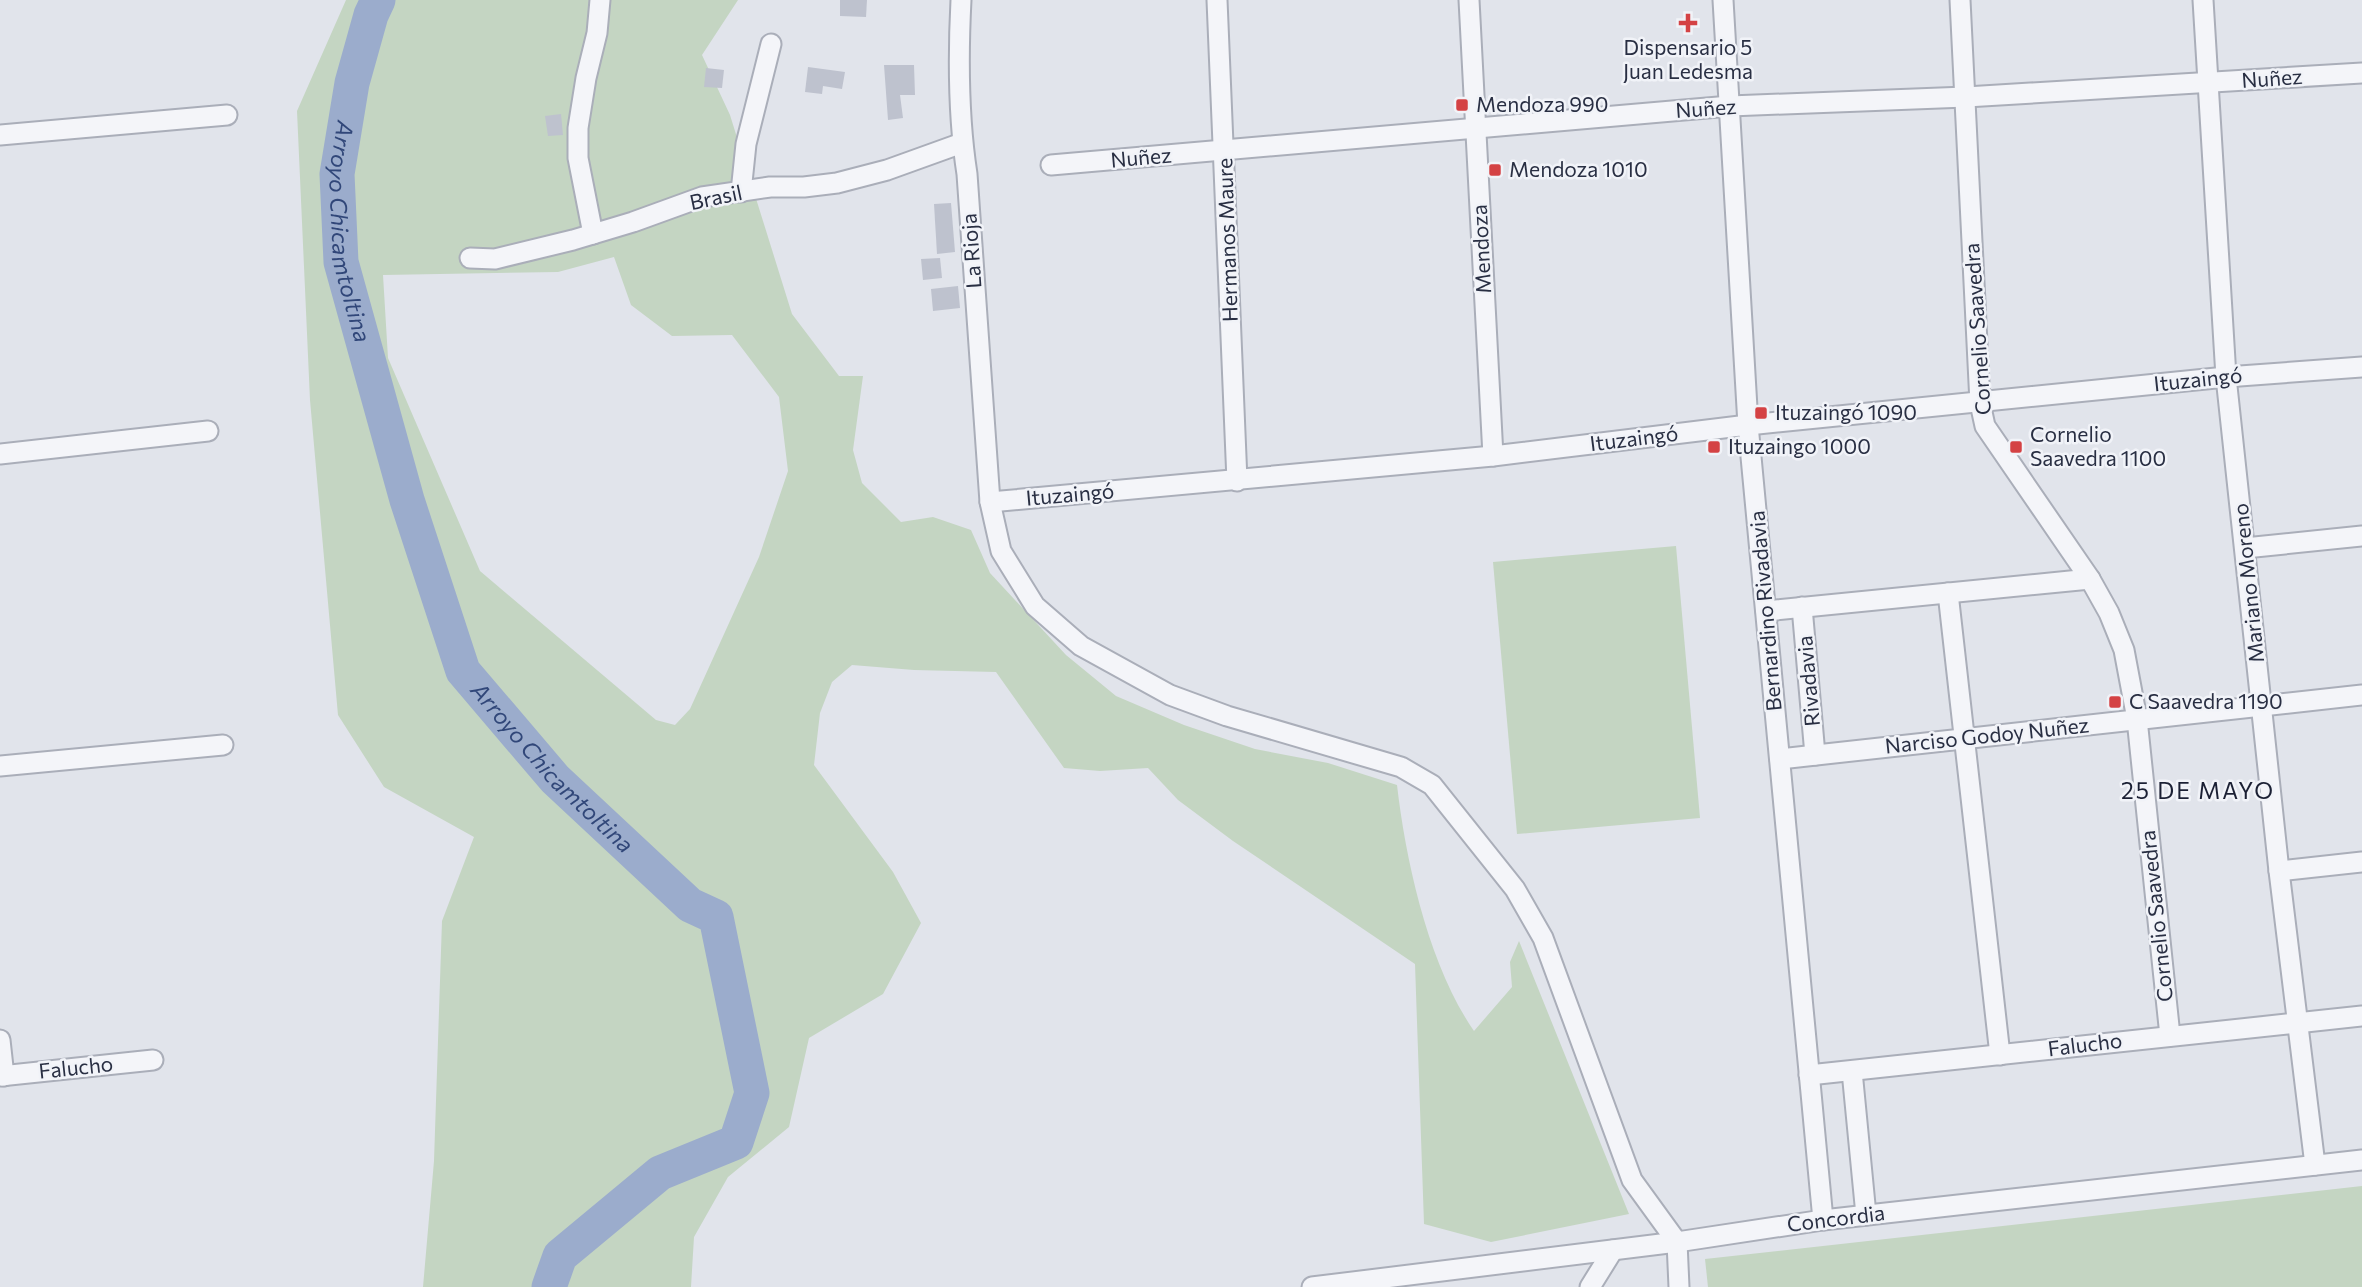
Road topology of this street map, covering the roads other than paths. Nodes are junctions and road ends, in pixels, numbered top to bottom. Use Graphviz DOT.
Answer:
graph roads {
  1 [pos="600,0"];
  2 [pos="961,0"];
  3 [pos="1217,0"];
  4 [pos="1469,0"];
  5 [pos="1723,0"];
  6 [pos="1960,0"];
  7 [pos="2203,0"];
  8 [pos="771,44"];
  9 [pos="2362,73"];
  10 [pos="2207,83"];
  11 [pos="1966,97"];
  12 [pos="1730,106"];
  13 [pos="227,116"];
  14 [pos="1475,127"];
  15 [pos="0,135"];
  16 [pos="962,143"];
  17 [pos="1225,151"];
  18 [pos="1051,165"];
  19 [pos="741,192"];
  20 [pos="593,234"];
  21 [pos="470,258"];
  22 [pos="2362,367"];
  23 [pos="2226,377"];
  24 [pos="1980,403"];
  25 [pos="1748,425"];
  26 [pos="208,431"];
  27 [pos="0,454"];
  28 [pos="1493,456"];
  29 [pos="1237,481"];
  30 [pos="990,502"];
  31 [pos="2362,536"];
  32 [pos="2245,548"];
  33 [pos="2090,579"];
  34 [pos="1948,593"];
  35 [pos="1802,607"];
  36 [pos="1766,611"];
  37 [pos="2362,695"];
  38 [pos="2261,705"];
  39 [pos="2137,719"];
  40 [pos="1965,738"];
  41 [pos="223,745"];
  42 [pos="1815,755"];
  43 [pos="1780,759"];
  44 [pos="0,766"];
  45 [pos="2362,863"];
  46 [pos="2279,871"];
  47 [pos="2362,1016"];
  48 [pos="2296,1023"];
  49 [pos="2170,1036"];
  50 [pos="0,1040"];
  51 [pos="2000,1055"];
  52 [pos="153,1060"];
  53 [pos="1852,1071"];
  54 [pos="1809,1075"];
  55 [pos="2,1076"];
  56 [pos="2362,1160"];
  57 [pos="2315,1165"];
  58 [pos="1866,1215"];
  59 [pos="1823,1220"];
  60 [pos="1676,1242"];
  61 [pos="1614,1250"];
  62 [pos="1312,1287"];
  63 [pos="1590,1287"];
  64 [pos="1679,1287"];
  1 -- 20 [label="street"];
  2 -- 16 [label="street, La Rioja"];
  3 -- 17 [label="street, Hermanos Maure"];
  4 -- 14 [label="street, Mendoza"];
  5 -- 12 [label="street, Bernardino Rivadavia"];
  6 -- 11 [label="street, Cornelio Saavedra"];
  7 -- 10 [label="street, Mariano Moreno"];
  8 -- 19 [label="street"];
  9 -- 10 [label="street, Nuñez"];
  10 -- 11 [label="street, Nuñez"];
  10 -- 23 [label="street, Mariano Moreno"];
  11 -- 12 [label="street, Nuñez"];
  11 -- 24 [label="street, Cornelio Saavedra"];
  12 -- 14 [label="street, Nuñez"];
  12 -- 25 [label="street, Bernardino Rivadavia"];
  13 -- 15 [label="street"];
  14 -- 17 [label="street, Nuñez"];
  14 -- 28 [label="street, Mendoza"];
  16 -- 19 [label="street, Brasil"];
  16 -- 30 [label="street, La Rioja"];
  17 -- 18 [label="street, Nuñez"];
  17 -- 29 [label="street, Hermanos Maure"];
  19 -- 20 [label="street, Brasil"];
  20 -- 21 [label="street, Brasil"];
  22 -- 23 [label="street, Ituzaingó"];
  23 -- 24 [label="street, Ituzaingó"];
  23 -- 32 [label="street, Mariano Moreno"];
  24 -- 25 [label="street, Ituzaingó"];
  24 -- 33 [label="street, Cornelio Saavedra"];
  25 -- 28 [label="street, Ituzaingó"];
  25 -- 36 [label="street, Bernardino Rivadavia"];
  26 -- 27 [label="street"];
  28 -- 29 [label="street, Ituzaingó"];
  29 -- 30 [label="street, Ituzaingó"];
  30 -- 60 [label="street, La Rioja"];
  31 -- 32 [label="street"];
  32 -- 38 [label="street, Mariano Moreno"];
  33 -- 34 [label="street"];
  33 -- 39 [label="street, Cornelio Saavedra"];
  34 -- 35 [label="street"];
  34 -- 40 [label="street"];
  35 -- 36 [label="street"];
  35 -- 42 [label="street, Rivadavia"];
  36 -- 43 [label="street, Bernardino Rivadavia"];
  37 -- 38 [label="street, Narciso Godoy Nuñez"];
  38 -- 39 [label="street, Narciso Godoy Nuñez"];
  38 -- 46 [label="street, Mariano Moreno"];
  39 -- 40 [label="street, Narciso Godoy Nuñez"];
  39 -- 49 [label="street, Cornelio Saavedra"];
  40 -- 42 [label="street, Narciso Godoy Nuñez"];
  40 -- 51 [label="street"];
  41 -- 44 [label="street"];
  42 -- 43 [label="street, Narciso Godoy Nuñez"];
  43 -- 54 [label="street, Bernardino Rivadavia"];
  45 -- 46 [label="street"];
  46 -- 48 [label="street, Mariano Moreno"];
  47 -- 48 [label="street, Falucho"];
  48 -- 49 [label="street, Falucho"];
  48 -- 57 [label="street, Mariano Moreno"];
  49 -- 51 [label="street, Falucho"];
  50 -- 55 [label="street"];
  51 -- 53 [label="street, Falucho"];
  52 -- 55 [label="street, Falucho"];
  53 -- 54 [label="street, Falucho"];
  53 -- 58 [label="street"];
  54 -- 59 [label="street, Bernardino Rivadavia"];
  56 -- 57 [label="street, Concordia"];
  57 -- 58 [label="street, Concordia"];
  58 -- 59 [label="street, Concordia"];
  59 -- 60 [label="street, Concordia"];
  60 -- 61 [label="street, Concordia"];
  60 -- 64 [label="street"];
  61 -- 62 [label="street, Concordia"];
  61 -- 63 [label="street"];
}
